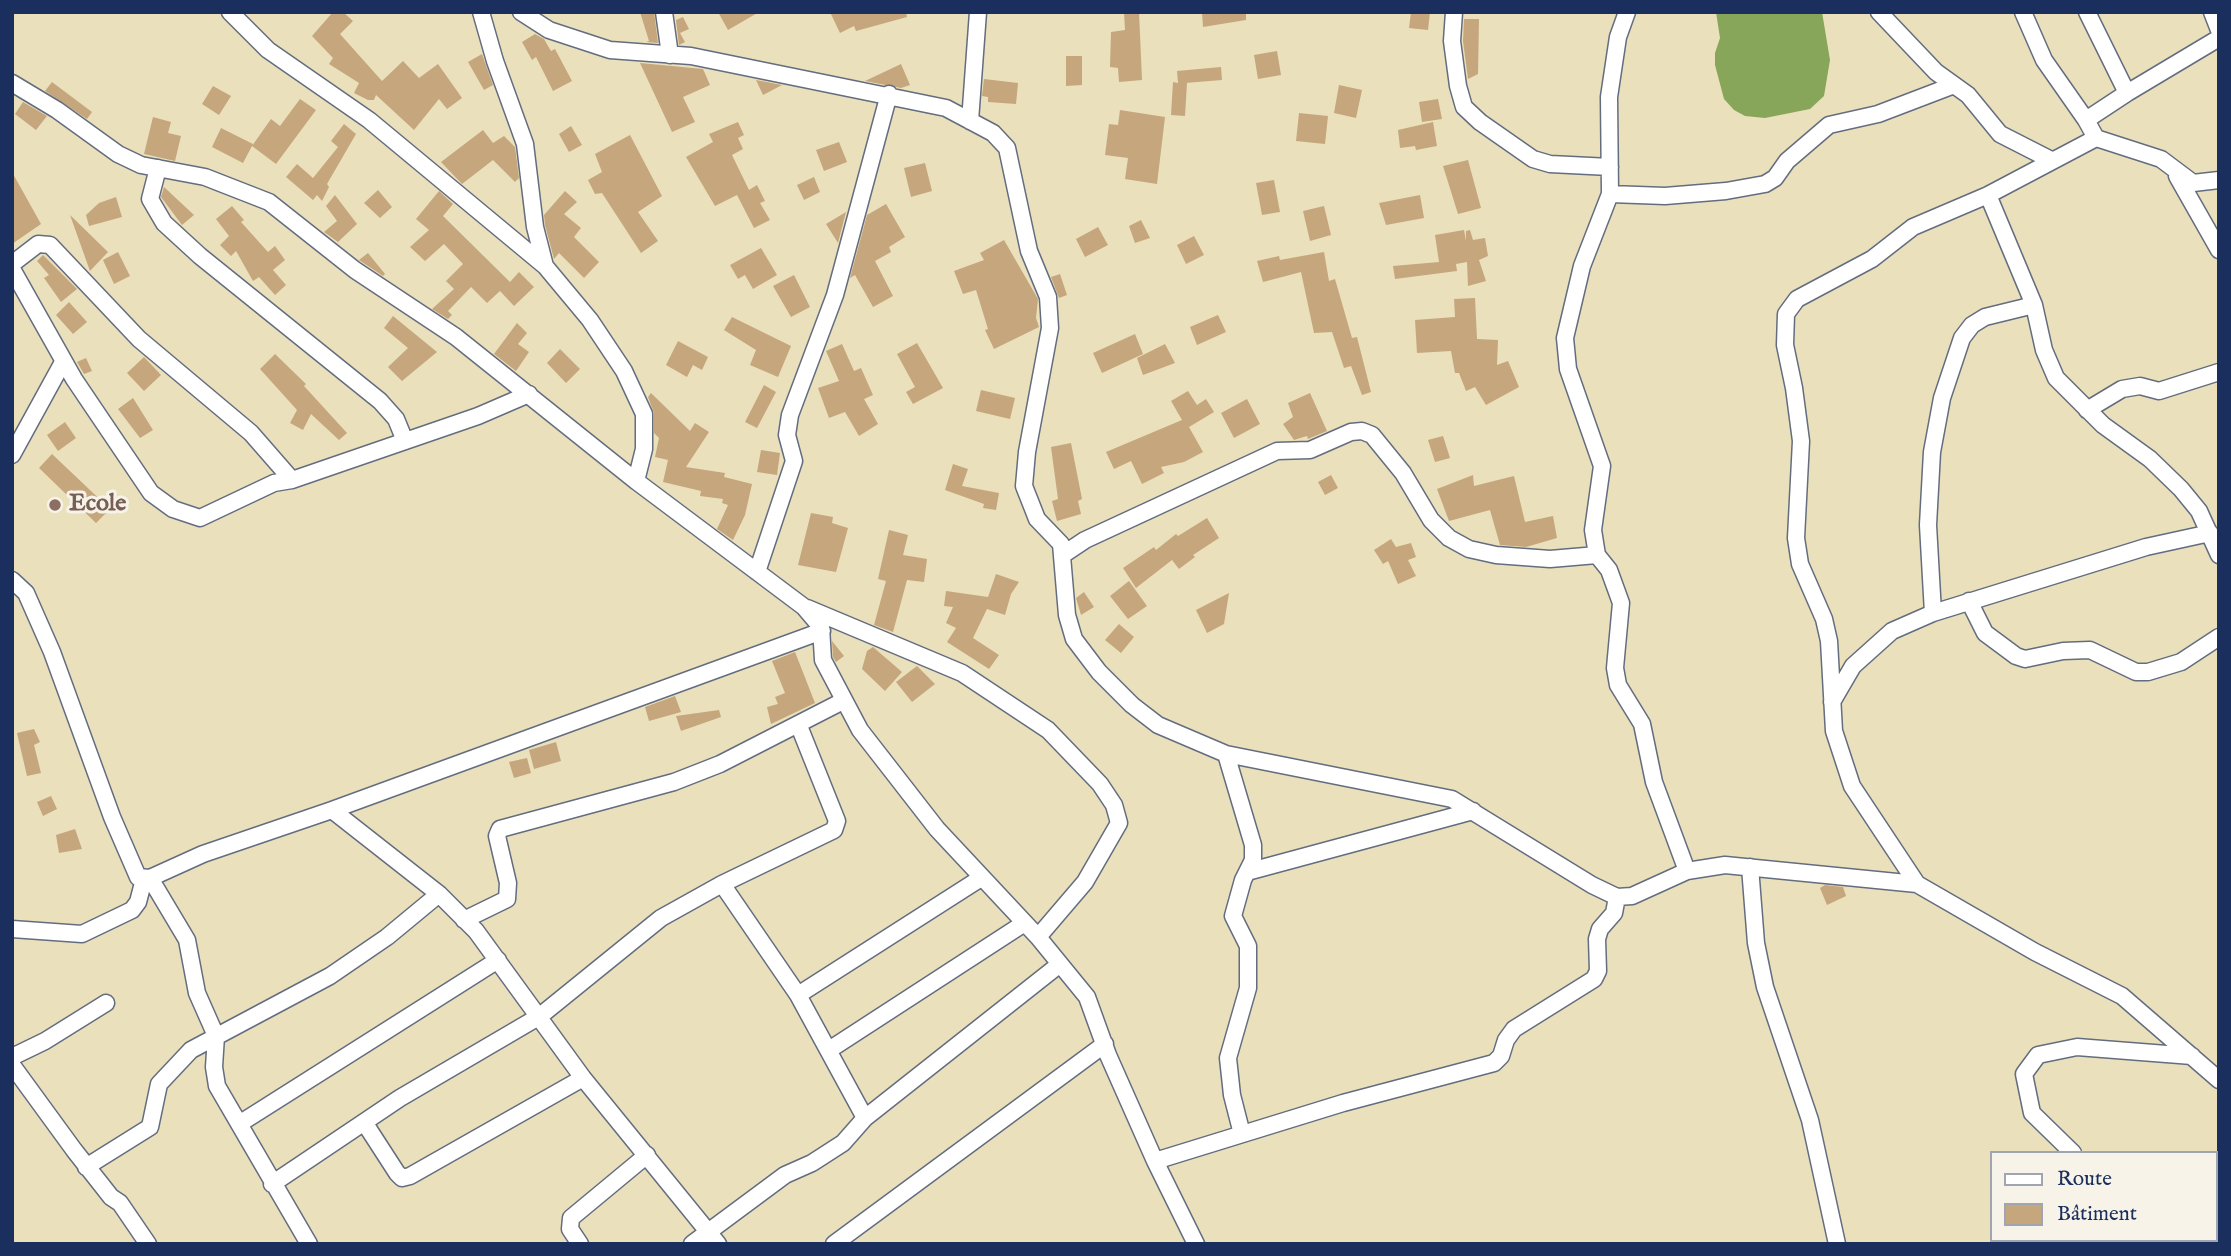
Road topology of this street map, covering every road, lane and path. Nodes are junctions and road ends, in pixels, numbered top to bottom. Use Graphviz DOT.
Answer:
graph roads {
  1 [pos="230,12"];
  2 [pos="481,12"];
  3 [pos="521,12"];
  4 [pos="664,12"];
  5 [pos="978,12"];
  6 [pos="1454,12"];
  7 [pos="1627,12"];
  8 [pos="1879,12"];
  9 [pos="2023,12"];
  10 [pos="2087,12"];
  11 [pos="2212,12"];
  12 [pos="2219,30"];
  13 [pos="2219,38"];
  14 [pos="670,55"];
  15 [pos="12,83"];
  16 [pos="1954,85"];
  17 [pos="2127,93"];
  18 [pos="888,94"];
  19 [pos="2085,120"];
  20 [pos="970,121"];
  21 [pos="2096,138"];
  22 [pos="2051,160"];
  23 [pos="1610,167"];
  24 [pos="158,168"];
  25 [pos="2173,169"];
  26 [pos="2219,180"];
  27 [pos="1610,194"];
  28 [pos="1988,195"];
  29 [pos="2219,250"];
  30 [pos="12,266"];
  31 [pos="545,266"];
  32 [pos="2034,305"];
  33 [pos="63,362"];
  34 [pos="2219,372"];
  35 [pos="528,394"];
  36 [pos="2087,410"];
  37 [pos="405,441"];
  38 [pos="12,455"];
  39 [pos="292,480"];
  40 [pos="636,481"];
  41 [pos="2210,533"];
  42 [pos="1064,554"];
  43 [pos="1597,555"];
  44 [pos="2219,555"];
  45 [pos="757,572"];
  46 [pos="12,580"];
  47 [pos="1969,601"];
  48 [pos="804,607"];
  49 [pos="1933,613"];
  50 [pos="822,631"];
  51 [pos="2219,637"];
  52 [pos="844,701"];
  53 [pos="1832,702"];
  54 [pos="799,726"];
  55 [pos="1226,754"];
  56 [pos="332,810"];
  57 [pos="1473,811"];
  58 [pos="1750,867"];
  59 [pos="1687,871"];
  60 [pos="1247,872"];
  61 [pos="147,878"];
  62 [pos="981,878"];
  63 [pos="722,884"];
  64 [pos="1917,884"];
  65 [pos="439,894"];
  66 [pos="1617,897"];
  67 [pos="464,920"];
  68 [pos="1023,924"];
  69 [pos="12,929"];
  70 [pos="1038,937"];
  71 [pos="498,960"];
  72 [pos="1060,964"];
  73 [pos="799,995"];
  74 [pos="106,1003"];
  75 [pos="540,1016"];
  76 [pos="216,1037"];
  77 [pos="1105,1044"];
  78 [pos="829,1050"];
  79 [pos="2192,1056"];
  80 [pos="12,1057"];
  81 [pos="12,1065"];
  82 [pos="583,1078"];
  83 [pos="2219,1080"];
  84 [pos="865,1118"];
  85 [pos="364,1122"];
  86 [pos="239,1124"];
  87 [pos="1242,1134"];
  88 [pos="2071,1151"];
  89 [pos="647,1155"];
  90 [pos="1155,1161"];
  91 [pos="86,1167"];
  92 [pos="272,1184"];
  93 [pos="713,1237"];
  94 [pos="148,1244"];
  95 [pos="309,1244"];
  96 [pos="580,1244"];
  97 [pos="692,1244"];
  98 [pos="834,1244"];
  99 [pos="1196,1244"];
  100 [pos="1837,1244"];
  1 -- 31 [label="street"];
  2 -- 31 [label="street"];
  3 -- 14 [label="street"];
  4 -- 14 [label="street"];
  5 -- 20 [label="street"];
  6 -- 23 [label="street"];
  7 -- 23 [label="street"];
  8 -- 16 [label="street"];
  9 -- 19 [label="street"];
  10 -- 17 [label="street"];
  11 -- 12 [label="street"];
  13 -- 17 [label="street"];
  14 -- 18 [label="street"];
  15 -- 24 [label="street"];
  16 -- 22 [label="street"];
  16 -- 27 [label="street"];
  17 -- 19 [label="street"];
  18 -- 20 [label="street"];
  18 -- 45 [label="street"];
  19 -- 21 [label="street"];
  20 -- 42 [label="street"];
  21 -- 22 [label="street"];
  21 -- 25 [label="street"];
  22 -- 28 [label="street"];
  23 -- 27 [label="street"];
  24 -- 35 [label="street"];
  24 -- 37 [label="street"];
  25 -- 26 [label="street"];
  25 -- 29 [label="street"];
  27 -- 43 [label="street"];
  28 -- 32 [label="street"];
  28 -- 53 [label="street"];
  30 -- 33 [label="street"];
  30 -- 39 [label="street"];
  31 -- 40 [label="street"];
  32 -- 36 [label="street"];
  32 -- 49 [label="street"];
  33 -- 38 [label="street"];
  33 -- 39 [label="street"];
  34 -- 36 [label="street"];
  35 -- 37 [label="street"];
  35 -- 40 [label="street"];
  36 -- 41 [label="street"];
  37 -- 39 [label="street"];
  40 -- 45 [label="street"];
  41 -- 44 [label="street"];
  41 -- 47 [label="street"];
  42 -- 43 [label="street"];
  42 -- 55 [label="street"];
  43 -- 59 [label="street"];
  45 -- 48 [label="street"];
  46 -- 61 [label="street"];
  47 -- 49 [label="street"];
  47 -- 51 [label="street"];
  48 -- 50 [label="street"];
  48 -- 70 [label="street"];
  49 -- 53 [label="street"];
  50 -- 52 [label="street"];
  50 -- 56 [label="street"];
  52 -- 54 [label="street"];
  52 -- 62 [label="street"];
  53 -- 64 [label="street"];
  54 -- 63 [label="street"];
  54 -- 67 [label="street"];
  55 -- 57 [label="street"];
  55 -- 60 [label="street"];
  56 -- 61 [label="street"];
  56 -- 65 [label="street"];
  57 -- 60 [label="street"];
  57 -- 66 [label="street"];
  58 -- 59 [label="street"];
  58 -- 64 [label="street"];
  58 -- 100 [label="street"];
  59 -- 66 [label="street"];
  60 -- 87 [label="street"];
  61 -- 69 [label="street"];
  61 -- 76 [label="street"];
  62 -- 68 [label="street"];
  62 -- 73 [label="street"];
  63 -- 73 [label="street"];
  63 -- 75 [label="street"];
  64 -- 79 [label="street"];
  65 -- 67 [label="street"];
  65 -- 76 [label="street"];
  66 -- 87 [label="street"];
  67 -- 71 [label="street"];
  68 -- 70 [label="street"];
  68 -- 78 [label="street"];
  70 -- 72 [label="street"];
  71 -- 75 [label="street"];
  71 -- 86 [label="street"];
  72 -- 77 [label="street"];
  72 -- 84 [label="street"];
  73 -- 78 [label="street"];
  74 -- 80 [label="street"];
  75 -- 82 [label="street"];
  75 -- 85 [label="street"];
  76 -- 86 [label="street"];
  76 -- 91 [label="street"];
  77 -- 90 [label="street"];
  77 -- 98 [label="street"];
  78 -- 84 [label="street"];
  79 -- 83 [label="street"];
  79 -- 88 [label="street"];
  81 -- 91 [label="street"];
  82 -- 85 [label="street"];
  82 -- 89 [label="street"];
  84 -- 93 [label="street"];
  85 -- 92 [label="street"];
  86 -- 92 [label="street"];
  87 -- 90 [label="street"];
  89 -- 93 [label="street"];
  89 -- 96 [label="street"];
  90 -- 99 [label="street"];
  91 -- 94 [label="street"];
  92 -- 95 [label="street"];
  93 -- 97 [label="street"];
}
